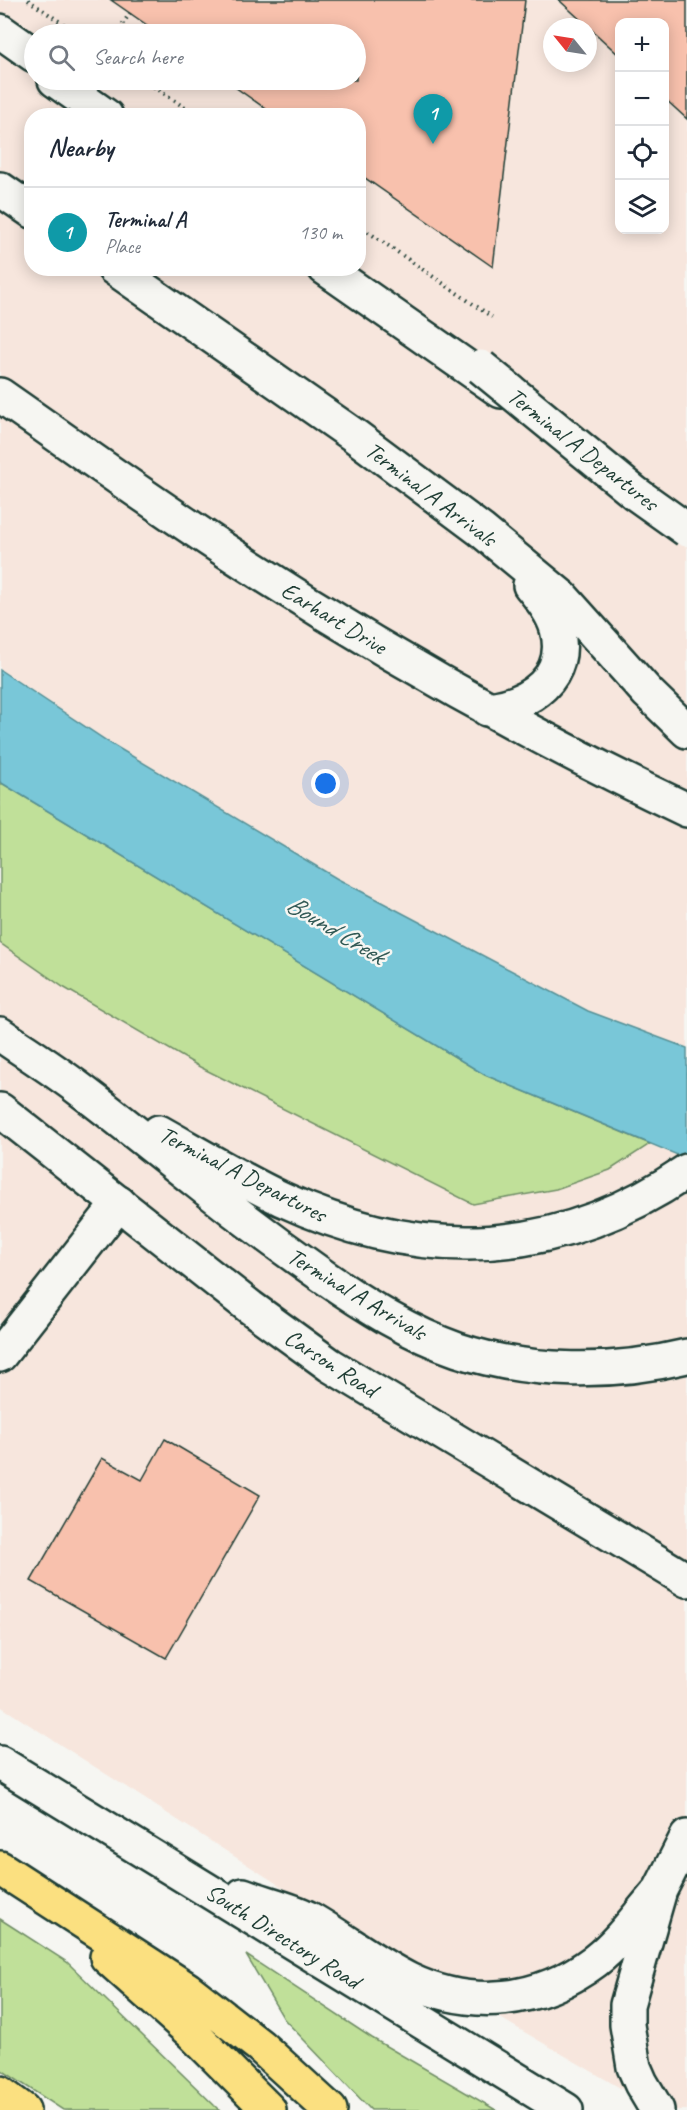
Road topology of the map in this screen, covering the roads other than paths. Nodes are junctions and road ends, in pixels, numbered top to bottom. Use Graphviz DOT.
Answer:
graph roads {
  1 [pos="0,31"];
  2 [pos="0,41"];
  3 [pos="24,48"];
  4 [pos="24,58"];
  5 [pos="69,90"];
  6 [pos="83,90"];
  7 [pos="95,108"];
  8 [pos="109,108"];
  9 [pos="0,189"];
  10 [pos="24,206"];
  11 [pos="125,276"];
  12 [pos="337,276"];
  13 [pos="350,276"];
  14 [pos="479,371"];
  15 [pos="0,395"];
  16 [pos="687,523"];
  17 [pos="687,530"];
  18 [pos="507,552"];
  19 [pos="487,709"];
  20 [pos="687,730"];
  21 [pos="687,810"];
  22 [pos="0,1034"];
  23 [pos="78,1088"];
  24 [pos="0,1110"];
  25 [pos="687,1171"];
  26 [pos="119,1203"];
  27 [pos="0,1355"];
  28 [pos="687,1356"];
  29 [pos="687,1580"];
  30 [pos="0,1763"];
  31 [pos="687,1837"];
  32 [pos="0,1868"];
  33 [pos="0,1873"];
  34 [pos="186,1876"];
  35 [pos="660,1890"];
  36 [pos="0,2093"];
  37 [pos="24,2110"];
  38 [pos="269,2110"];
  39 [pos="330,2110"];
  40 [pos="566,2110"];
  41 [pos="657,2110"];
  1 -- 3 [label="street"];
  2 -- 4 [label="street"];
  5 -- 7 [label="street"];
  6 -- 8 [label="street"];
  9 -- 10 [label="street"];
  11 -- 18 [label="street, Terminal A Arrivals"];
  12 -- 14 [label="street"];
  13 -- 14 [label="street"];
  14 -- 16 [label="street"];
  14 -- 17 [label="street, Terminal A Departures, bridge"];
  15 -- 19 [label="street, Earhart Drive"];
  18 -- 19 [label="street"];
  18 -- 20 [label="street, Terminal A Arrivals"];
  19 -- 21 [label="street, Earhart Drive"];
  22 -- 23 [label="street"];
  23 -- 25 [label="street, Terminal A Departures"];
  23 -- 28 [label="street, Terminal A Arrivals"];
  24 -- 26 [label="street, Carson Road"];
  26 -- 27 [label="street"];
  26 -- 29 [label="street, Carson Road"];
  30 -- 34 [label="street, South Directory Road"];
  31 -- 35 [label="street"];
  32 -- 39 [label="highway"];
  33 -- 38 [label="highway"];
  34 -- 35 [label="street"];
  34 -- 40 [label="street, South Directory Road"];
  35 -- 41 [label="street"];
  36 -- 37 [label="highway"];
}
